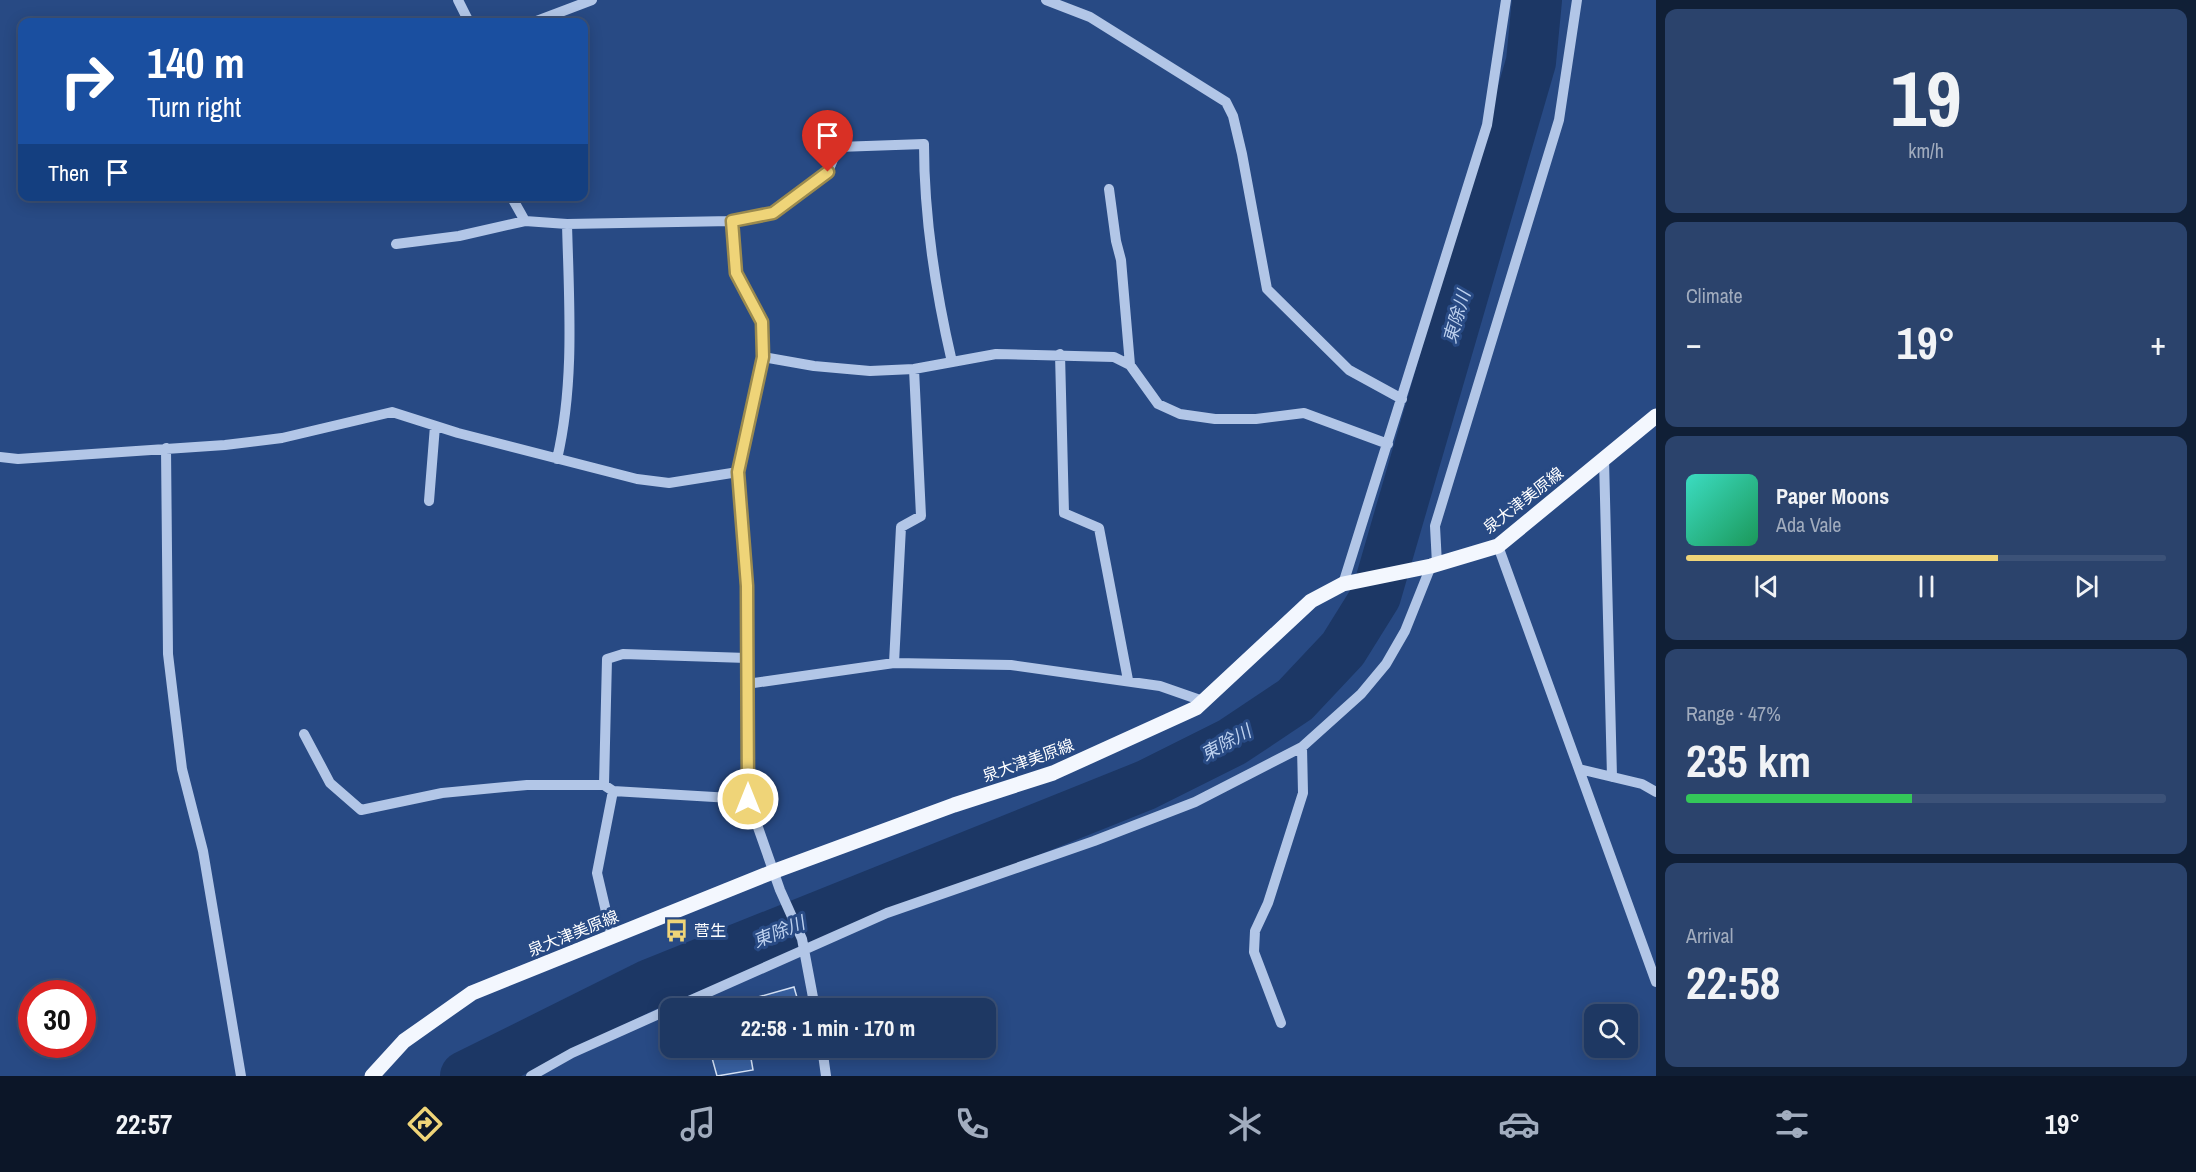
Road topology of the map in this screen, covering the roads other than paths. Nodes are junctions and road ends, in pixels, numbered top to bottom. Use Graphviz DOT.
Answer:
graph roads {
  1 [pos="458,0"];
  2 [pos="592,0"];
  3 [pos="1046,0"];
  4 [pos="1506,0"];
  5 [pos="1577,0"];
  6 [pos="468,18"];
  7 [pos="545,18"];
  8 [pos="1109,189"];
  9 [pos="515,201"];
  10 [pos="525,221"];
  11 [pos="732,221"];
  12 [pos="567,224"];
  13 [pos="396,244"];
  14 [pos="1060,354"];
  15 [pos="763,357"];
  16 [pos="952,363"];
  17 [pos="1130,365"];
  18 [pos="914,369"];
  19 [pos="1402,399"];
  20 [pos="1656,416"];
  21 [pos="435,426"];
  22 [pos="1388,444"];
  23 [pos="166,448"];
  24 [pos="0,457"];
  25 [pos="557,459"];
  26 [pos="1604,459"];
  27 [pos="738,472"];
  28 [pos="429,501"];
  29 [pos="1498,546"];
  30 [pos="1434,565"];
  31 [pos="1349,582"];
  32 [pos="747,658"];
  33 [pos="894,663"];
  34 [pos="1128,680"];
  35 [pos="747,684"];
  36 [pos="1203,701"];
  37 [pos="304,734"];
  38 [pos="1302,747"];
  39 [pos="1579,769"];
  40 [pos="1612,777"];
  41 [pos="609,788"];
  42 [pos="1656,792"];
  43 [pos="748,799"];
  44 [pos="775,872"];
  45 [pos="612,937"];
  46 [pos="803,944"];
  47 [pos="1656,982"];
  48 [pos="694,998"];
  49 [pos="813,998"];
  50 [pos="660,1014"];
  51 [pos="1281,1023"];
  52 [pos="824,1058"];
  53 [pos="241,1076"];
  54 [pos="372,1076"];
  55 [pos="531,1076"];
  56 [pos="826,1076"];
  1 -- 6 [label="street"];
  2 -- 7 [label="street"];
  3 -- 19 [label="street"];
  4 -- 19 [label="street"];
  5 -- 30 [label="street"];
  8 -- 17 [label="street"];
  9 -- 10 [label="street"];
  10 -- 12 [label="street"];
  10 -- 13 [label="street"];
  11 -- 12 [label="street"];
  11 -- 15 [label="street"];
  11 -- 16 [label="street"];
  12 -- 25 [label="street"];
  14 -- 16 [label="street"];
  14 -- 17 [label="street"];
  14 -- 34 [label="street"];
  15 -- 18 [label="street"];
  15 -- 27 [label="street"];
  16 -- 18 [label="street"];
  17 -- 22 [label="street"];
  18 -- 33 [label="street"];
  19 -- 22 [label="street"];
  20 -- 26 [label="main road, 泉大津美原線"];
  21 -- 23 [label="street"];
  21 -- 25 [label="street"];
  21 -- 28 [label="street"];
  22 -- 31 [label="street"];
  23 -- 24 [label="street"];
  23 -- 53 [label="street"];
  25 -- 27 [label="street"];
  26 -- 29 [label="main road, 泉大津美原線"];
  26 -- 40 [label="street"];
  27 -- 32 [label="street"];
  29 -- 30 [label="main road, 泉大津美原線"];
  29 -- 39 [label="street"];
  30 -- 31 [label="main road, 泉大津美原線"];
  30 -- 38 [label="street"];
  31 -- 36 [label="main road, 泉大津美原線"];
  32 -- 35 [label="street"];
  32 -- 41 [label="street"];
  33 -- 34 [label="street"];
  33 -- 35 [label="street"];
  34 -- 36 [label="street"];
  35 -- 43 [label="street"];
  36 -- 44 [label="main road, 泉大津美原線"];
  37 -- 41 [label="street"];
  38 -- 46 [label="street"];
  38 -- 51 [label="street"];
  39 -- 40 [label="street"];
  39 -- 47 [label="street"];
  40 -- 42 [label="street"];
  41 -- 43 [label="street"];
  41 -- 45 [label="street"];
  43 -- 44 [label="street"];
  44 -- 45 [label="main road, 泉大津美原線"];
  44 -- 46 [label="street"];
  45 -- 54 [label="main road, 泉大津美原線"];
  46 -- 48 [label="street"];
  46 -- 49 [label="street"];
  50 -- 55 [label="street"];
  52 -- 56 [label="street"];
}
